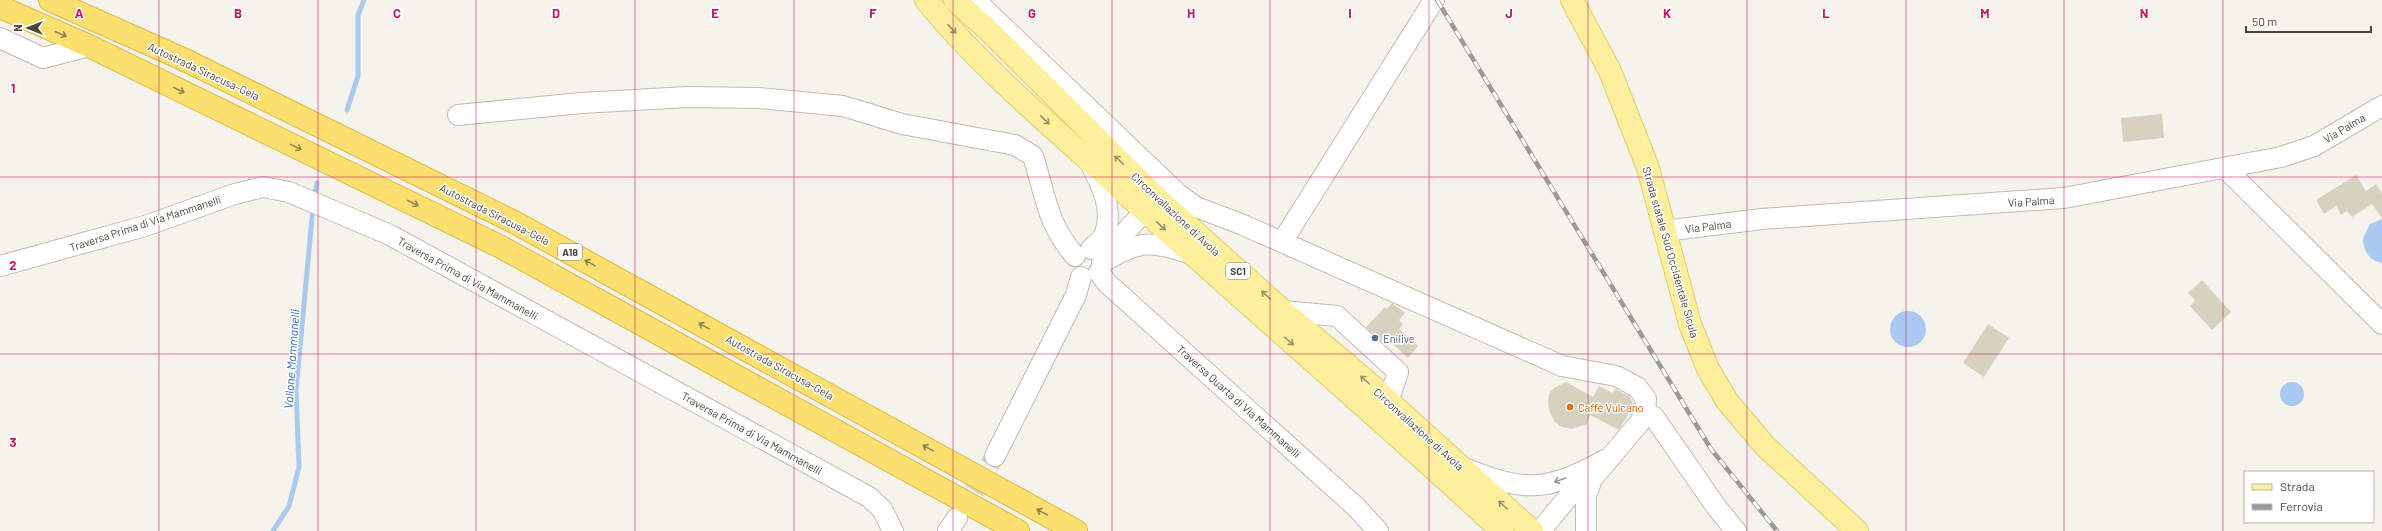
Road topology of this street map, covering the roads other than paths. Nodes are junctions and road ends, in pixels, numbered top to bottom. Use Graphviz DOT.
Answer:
graph roads {
  1 [pos="50,0"];
  2 [pos="926,0"];
  3 [pos="955,0"];
  4 [pos="975,0"];
  5 [pos="1434,0"];
  6 [pos="1572,0"];
  7 [pos="0,7"];
  8 [pos="0,38"];
  9 [pos="89,46"];
  10 [pos="2382,106"];
  11 [pos="458,115"];
  12 [pos="1089,162"];
  13 [pos="2225,168"];
  14 [pos="1146,200"];
  15 [pos="1664,231"];
  16 [pos="1282,242"];
  17 [pos="1192,254"];
  18 [pos="1093,259"];
  19 [pos="0,266"];
  20 [pos="1283,311"];
  21 [pos="2382,324"];
  22 [pos="1388,402"];
  23 [pos="1645,412"];
  24 [pos="995,456"];
  25 [pos="1459,466"];
  26 [pos="1598,468"];
  27 [pos="893,531"];
  28 [pos="1018,531"];
  29 [pos="1076,531"];
  30 [pos="1378,531"];
  31 [pos="1502,531"];
  32 [pos="1532,531"];
  33 [pos="1543,531"];
  34 [pos="1555,531"];
  35 [pos="1586,531"];
  36 [pos="1736,531"];
  37 [pos="1857,531"];
  29 -- 1 [label="highway, Autostrada Siracusa-Gela / A18, one-way"];
  2 -- 12 [label="main road, Circonvallazione di Avola / SC1, one-way"];
  14 -- 3 [label="main road, Circonvallazione di Avola / SC1, one-way"];
  4 -- 16 [label="street"];
  5 -- 16 [label="street"];
  6 -- 15 [label="main road, Strada statale Sud Occidentale Sicula"];
  7 -- 9 [label="highway, A18, one-way"];
  8 -- 9 [label="street"];
  9 -- 28 [label="highway, A18, one-way"];
  10 -- 13 [label="street, Via Palma"];
  11 -- 18 [label="street, Traversa Quarta di Via Mammanelli"];
  12 -- 14 [label="main road, Circonvallazione di Avola / SC1"];
  12 -- 18 [label="street"];
  13 -- 15 [label="street, Via Palma"];
  13 -- 21 [label="street"];
  14 -- 17 [label="main road, Circonvallazione di Avola / SC1, one-way"];
  14 -- 18 [label="street"];
  20 -- 14 [label="main road, Circonvallazione di Avola / SC1, one-way"];
  15 -- 37 [label="main road, Strada statale Sud Occidentale Sicula"];
  16 -- 23 [label="street"];
  17 -- 18 [label="street"];
  17 -- 31 [label="main road, Circonvallazione di Avola / SC1, one-way"];
  18 -- 24 [label="street"];
  18 -- 30 [label="street, Traversa Quarta di Via Mammanelli"];
  19 -- 27 [label="street, Traversa Prima di Via Mammanelli"];
  22 -- 20 [label="main road, Circonvallazione di Avola / SC1, one-way"];
  20 -- 22 [label="street"];
  22 -- 25 [label="main road, Circonvallazione di Avola / SC1"];
  23 -- 26 [label="street"];
  23 -- 36 [label="street"];
  26 -- 25 [label="street, one-way"];
  32 -- 25 [label="main road, Circonvallazione di Avola / SC1, one-way"];
  26 -- 33 [label="street"];
  26 -- 34 [label="street"];
  26 -- 35 [label="street"];
}
